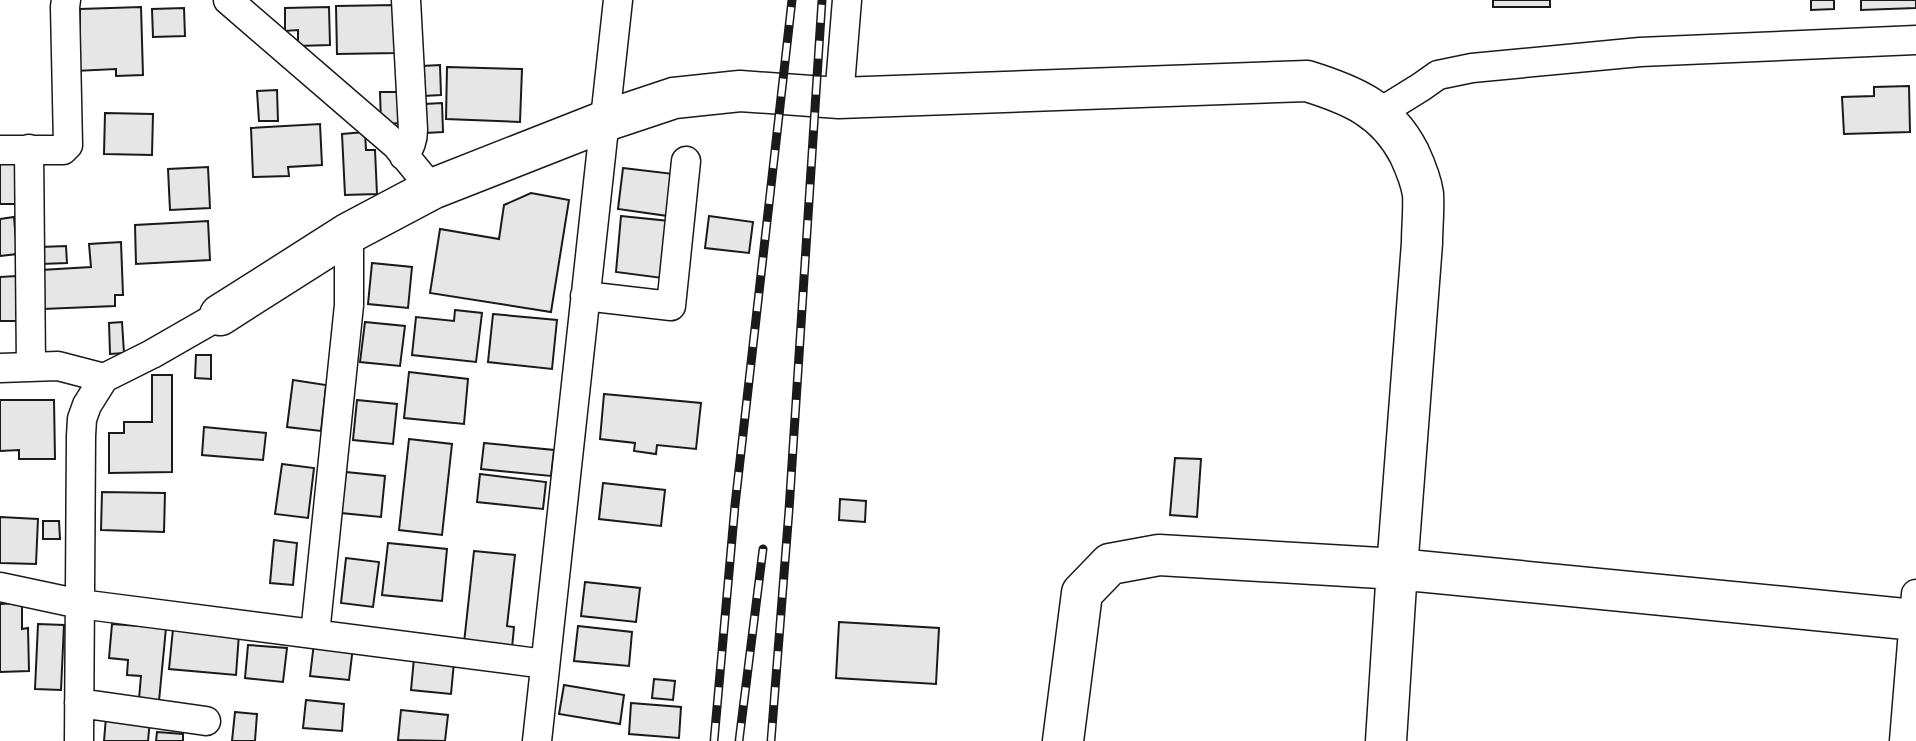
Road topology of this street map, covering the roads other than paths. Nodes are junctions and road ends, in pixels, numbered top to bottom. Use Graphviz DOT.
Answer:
graph roads {
  1 [pos="66,0"];
  2 [pos="228,0"];
  3 [pos="406,0"];
  4 [pos="618,0"];
  5 [pos="847,0"];
  6 [pos="1916,40"];
  7 [pos="839,98"];
  8 [pos="1379,113"];
  9 [pos="605,121"];
  10 [pos="29,149"];
  11 [pos="0,150"];
  12 [pos="404,156"];
  13 [pos="686,161"];
  14 [pos="432,189"];
  15 [pos="349,233"];
  16 [pos="585,296"];
  17 [pos="220,315"];
  18 [pos="31,367"];
  19 [pos="0,368"];
  20 [pos="104,378"];
  21 [pos="1397,569"];
  22 [pos="0,587"];
  23 [pos="80,604"];
  24 [pos="1915,611"];
  25 [pos="315,634"];
  26 [pos="545,664"];
  27 [pos="79,703"];
  28 [pos="206,721"];
  29 [pos="79,741"];
  30 [pos="537,741"];
  31 [pos="1063,741"];
  32 [pos="1386,741"];
  33 [pos="1904,741"];
  1 -- 10 [label="street"];
  2 -- 12 [label="street"];
  3 -- 12 [label="street"];
  4 -- 9 [label="street"];
  5 -- 7 [label="street"];
  6 -- 8 [label="street"];
  7 -- 8 [label="street"];
  7 -- 9 [label="street"];
  8 -- 21 [label="street"];
  9 -- 14 [label="street"];
  9 -- 16 [label="street"];
  10 -- 11 [label="street"];
  10 -- 18 [label="street"];
  12 -- 14 [label="street"];
  13 -- 16 [label="street"];
  14 -- 15 [label="street"];
  15 -- 17 [label="street"];
  15 -- 25 [label="street"];
  16 -- 26 [label="street"];
  17 -- 20 [label="street"];
  18 -- 19 [label="street"];
  18 -- 20 [label="street"];
  20 -- 23 [label="street"];
  21 -- 24 [label="street"];
  21 -- 31 [label="street"];
  21 -- 32 [label="street"];
  22 -- 23 [label="street"];
  23 -- 25 [label="street"];
  23 -- 27 [label="street"];
  24 -- 33 [label="street"];
  25 -- 26 [label="street"];
  26 -- 30 [label="street"];
  27 -- 28 [label="street"];
  27 -- 29 [label="street"];
}
